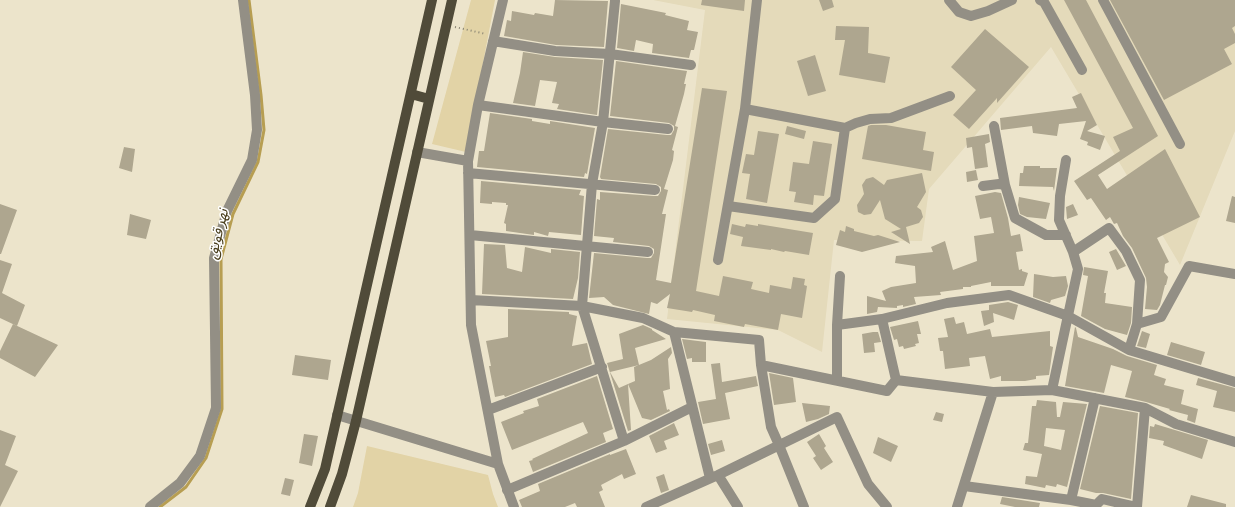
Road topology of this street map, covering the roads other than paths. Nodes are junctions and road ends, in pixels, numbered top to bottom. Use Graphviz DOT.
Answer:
graph roads {
  1 [pos="243,0"];
  2 [pos="432,0"];
  3 [pos="452,0"];
  4 [pos="504,0"];
  5 [pos="615,0"];
  6 [pos="757,0"];
  7 [pos="949,0"];
  8 [pos="1012,0"];
  9 [pos="1040,0"];
  10 [pos="1103,0"];
  11 [pos="494,39"];
  12 [pos="610,54"];
  13 [pos="691,65"];
  14 [pos="1082,70"];
  15 [pos="411,94"];
  16 [pos="950,96"];
  17 [pos="429,99"];
  18 [pos="478,105"];
  19 [pos="744,109"];
  20 [pos="603,122"];
  21 [pos="994,126"];
  22 [pos="845,128"];
  23 [pos="668,129"];
  24 [pos="1180,144"];
  25 [pos="417,152"];
  26 [pos="1066,160"];
  27 [pos="468,161"];
  28 [pos="468,173"];
  29 [pos="592,184"];
  30 [pos="1005,185"];
  31 [pos="983,186"];
  32 [pos="655,190"];
  33 [pos="728,206"];
  34 [pos="470,235"];
  35 [pos="1066,235"];
  36 [pos="586,246"];
  37 [pos="648,252"];
  38 [pos="1073,252"];
  39 [pos="718,260"];
  40 [pos="1235,274"];
  41 [pos="840,276"];
  42 [pos="471,300"];
  43 [pos="582,306"];
  44 [pos="1068,316"];
  45 [pos="882,319"];
  46 [pos="1137,324"];
  47 [pos="837,325"];
  48 [pos="674,332"];
  49 [pos="1129,350"];
  50 [pos="761,365"];
  51 [pos="602,367"];
  52 [pos="837,380"];
  53 [pos="896,380"];
  54 [pos="1235,382"];
  55 [pos="1052,390"];
  56 [pos="993,392"];
  57 [pos="1095,398"];
  58 [pos="692,407"];
  59 [pos="1145,408"];
  60 [pos="488,410"];
  61 [pos="337,415"];
  62 [pos="356,421"];
  63 [pos="624,441"];
  64 [pos="1235,442"];
  65 [pos="780,445"];
  66 [pos="498,464"];
  67 [pos="714,476"];
  68 [pos="964,486"];
  69 [pos="507,490"];
  70 [pos="1071,500"];
  71 [pos="802,506"];
  72 [pos="150,507"];
  73 [pos="310,507"];
  74 [pos="330,507"];
  75 [pos="514,507"];
  76 [pos="646,507"];
  77 [pos="738,507"];
  78 [pos="887,507"];
  79 [pos="958,507"];
  80 [pos="1137,507"];
  1 -- 72 [label="street"];
  2 -- 15 [label="main road"];
  3 -- 17 [label="main road"];
  4 -- 11 [label="street"];
  5 -- 12 [label="street"];
  6 -- 19 [label="street"];
  7 -- 8 [label="street"];
  9 -- 14 [label="street"];
  10 -- 24 [label="street"];
  11 -- 12 [label="street"];
  11 -- 18 [label="street"];
  12 -- 13 [label="street"];
  12 -- 20 [label="street"];
  15 -- 17 [label="main road"];
  15 -- 61 [label="main road"];
  16 -- 22 [label="street"];
  17 -- 25 [label="main road"];
  18 -- 20 [label="street"];
  18 -- 27 [label="street"];
  19 -- 22 [label="street"];
  19 -- 33 [label="street"];
  20 -- 23 [label="street"];
  20 -- 29 [label="street"];
  21 -- 30 [label="street"];
  22 -- 33 [label="street"];
  25 -- 27 [label="street"];
  25 -- 62 [label="main road"];
  26 -- 35 [label="street"];
  27 -- 28 [label="street"];
  28 -- 29 [label="street"];
  28 -- 34 [label="street"];
  29 -- 32 [label="street"];
  29 -- 36 [label="street"];
  30 -- 31 [label="street"];
  30 -- 35 [label="street"];
  33 -- 39 [label="street"];
  34 -- 36 [label="street"];
  34 -- 42 [label="street"];
  35 -- 38 [label="street"];
  36 -- 37 [label="street"];
  36 -- 43 [label="street"];
  38 -- 44 [label="street"];
  38 -- 46 [label="street"];
  40 -- 46 [label="street"];
  41 -- 47 [label="street"];
  42 -- 43 [label="street"];
  42 -- 60 [label="street"];
  43 -- 48 [label="street"];
  43 -- 51 [label="street"];
  44 -- 45 [label="street"];
  44 -- 49 [label="street"];
  44 -- 55 [label="street"];
  45 -- 47 [label="street"];
  45 -- 53 [label="street"];
  46 -- 49 [label="street"];
  47 -- 52 [label="street"];
  48 -- 50 [label="street"];
  48 -- 58 [label="street"];
  49 -- 54 [label="street"];
  50 -- 52 [label="street"];
  50 -- 65 [label="street"];
  51 -- 60 [label="street"];
  51 -- 63 [label="street"];
  52 -- 53 [label="street"];
  53 -- 56 [label="street"];
  55 -- 56 [label="street"];
  55 -- 57 [label="street"];
  56 -- 68 [label="street"];
  57 -- 59 [label="street"];
  57 -- 70 [label="street"];
  58 -- 63 [label="street"];
  58 -- 67 [label="street"];
  59 -- 64 [label="street"];
  59 -- 80 [label="street"];
  60 -- 66 [label="street"];
  61 -- 62 [label="street"];
  61 -- 73 [label="main road"];
  62 -- 66 [label="street"];
  62 -- 74 [label="main road"];
  63 -- 69 [label="street"];
  65 -- 67 [label="street"];
  65 -- 71 [label="street"];
  65 -- 78 [label="street"];
  66 -- 69 [label="street"];
  67 -- 76 [label="street"];
  67 -- 77 [label="street"];
  68 -- 70 [label="street"];
  68 -- 79 [label="street"];
  69 -- 75 [label="street"];
  70 -- 80 [label="street"];
}
